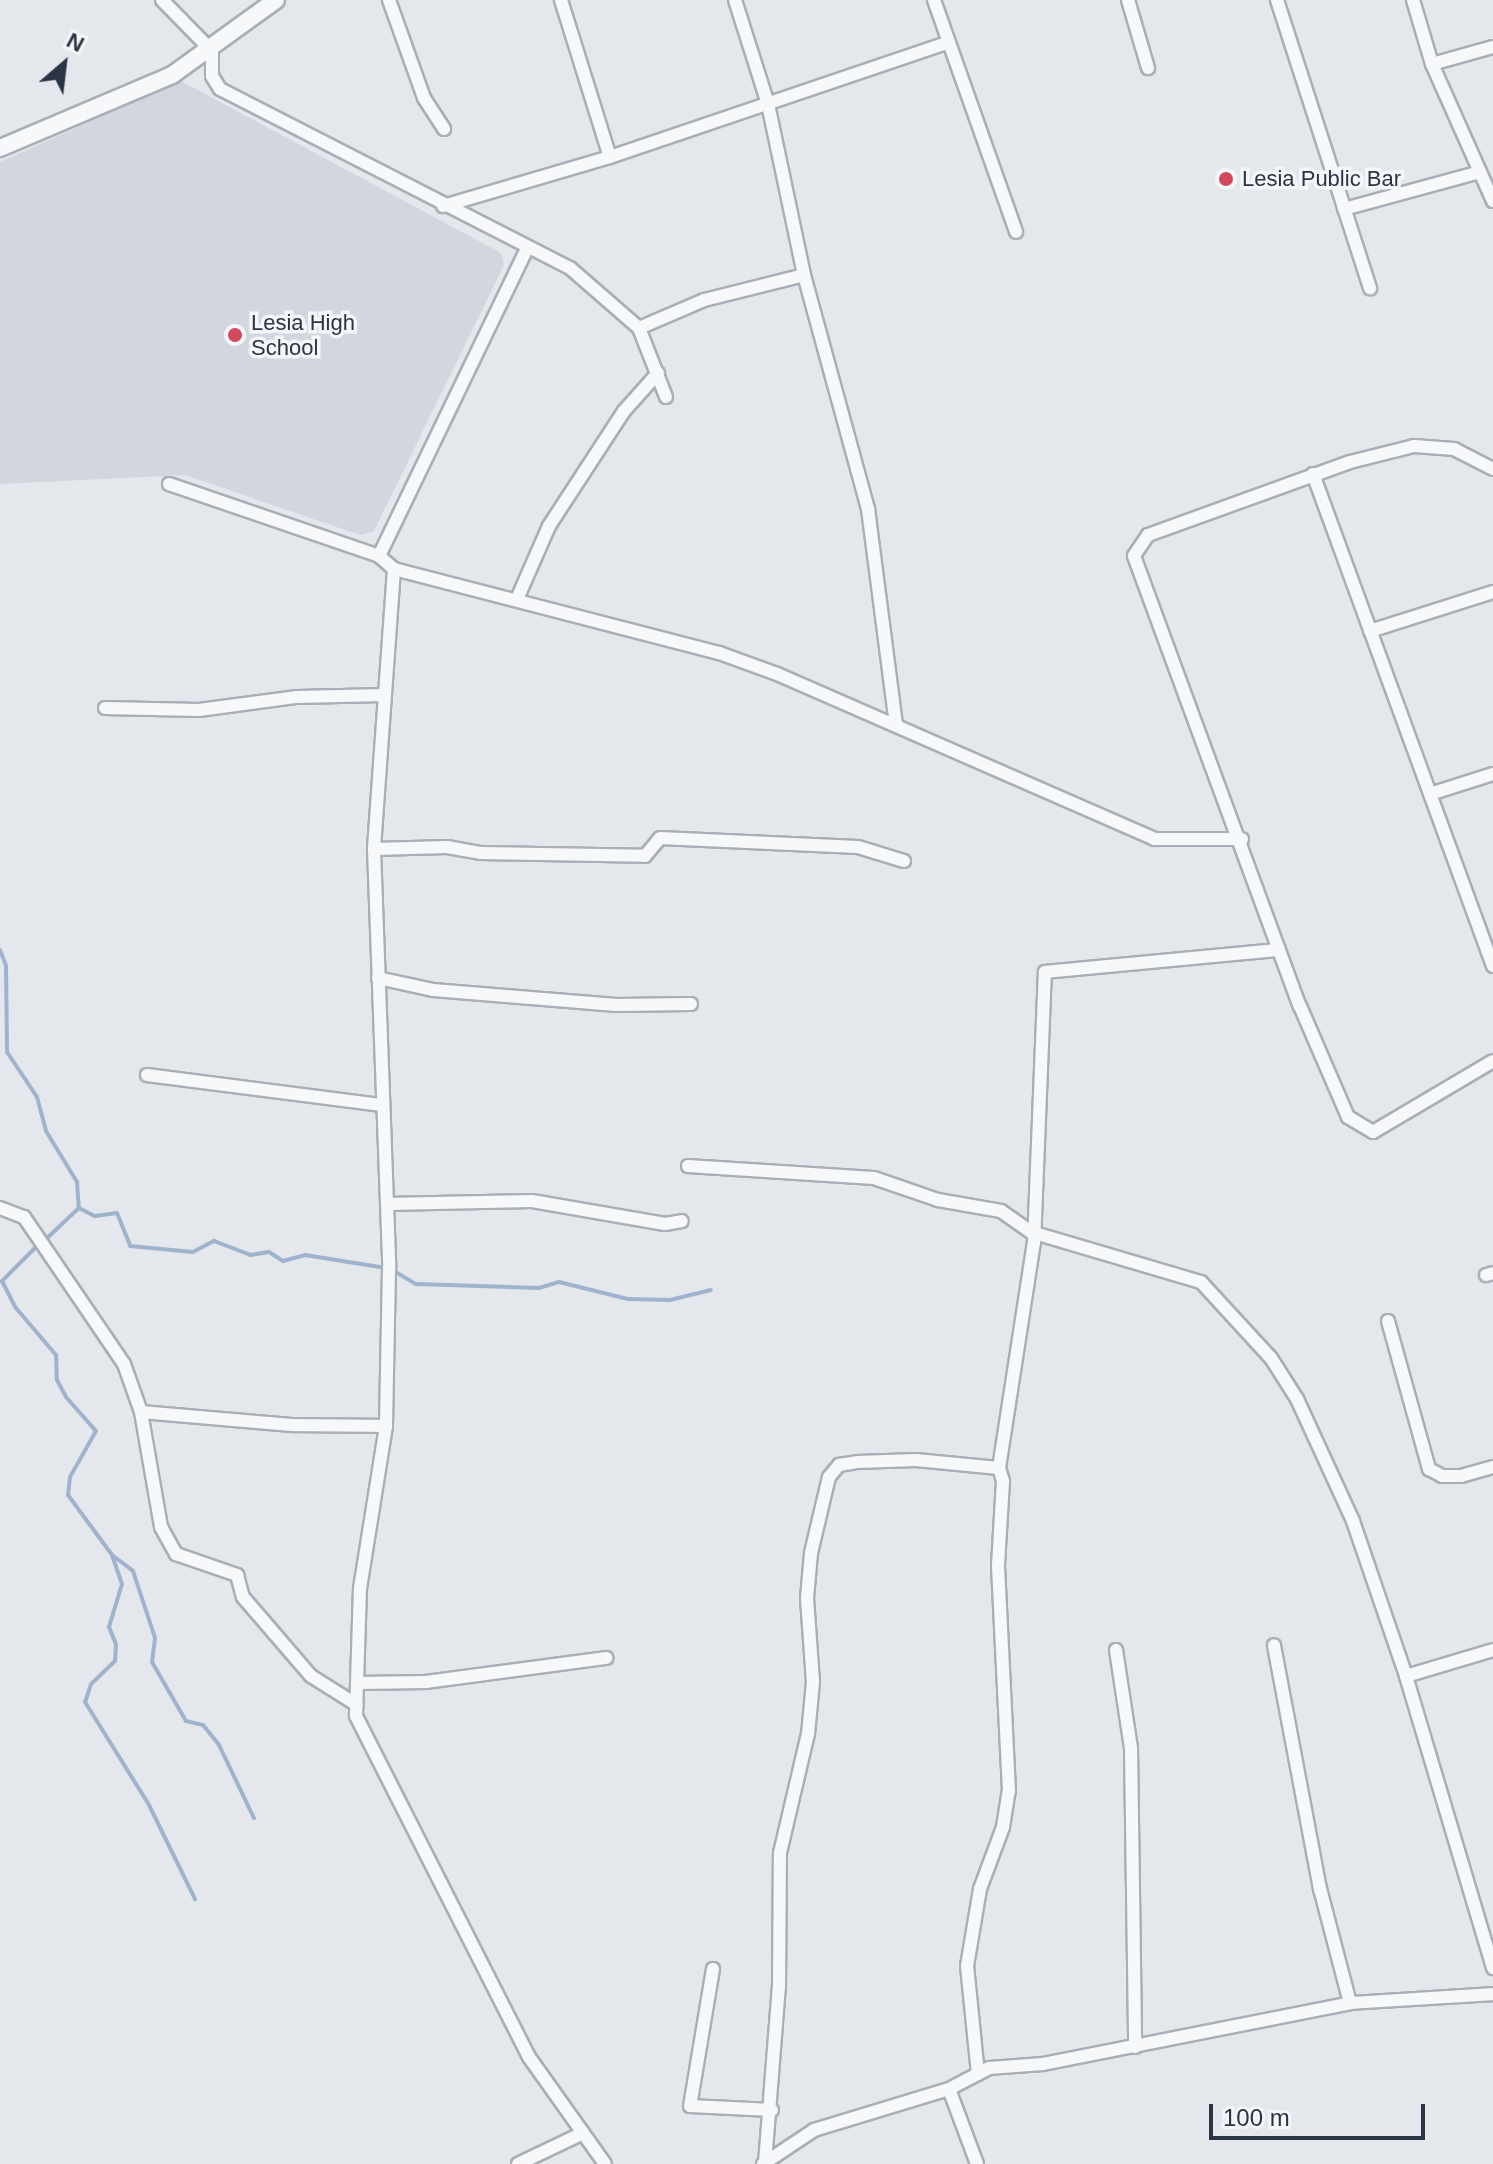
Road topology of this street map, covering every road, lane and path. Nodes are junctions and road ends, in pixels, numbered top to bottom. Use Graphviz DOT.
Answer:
graph roads {
  1 [pos="162,0"];
  2 [pos="276,0"];
  3 [pos="389,0"];
  4 [pos="561,0"];
  5 [pos="735,0"];
  6 [pos="934,0"];
  7 [pos="1128,0"];
  8 [pos="1277,0"];
  9 [pos="1413,0"];
  10 [pos="947,43"];
  11 [pos="1493,47"];
  12 [pos="212,51"];
  13 [pos="1432,64"];
  14 [pos="1148,68"];
  15 [pos="768,104"];
  16 [pos="444,129"];
  17 [pos="0,148"];
  18 [pos="610,157"];
  19 [pos="1480,172"];
  20 [pos="1493,201"];
  21 [pos="443,206"];
  22 [pos="1344,209"];
  23 [pos="1016,232"];
  24 [pos="527,249"];
  25 [pos="804,275"];
  26 [pos="1370,288"];
  27 [pos="639,328"];
  28 [pos="658,373"];
  29 [pos="666,397"];
  30 [pos="1493,469"];
  31 [pos="1313,474"];
  32 [pos="169,484"];
  33 [pos="379,556"];
  34 [pos="394,569"];
  35 [pos="1493,592"];
  36 [pos="517,599"];
  37 [pos="1370,631"];
  38 [pos="384,695"];
  39 [pos="105,708"];
  40 [pos="896,725"];
  41 [pos="1493,774"];
  42 [pos="1430,794"];
  43 [pos="1242,839"];
  44 [pos="374,849"];
  45 [pos="904,861"];
  46 [pos="1279,950"];
  47 [pos="1493,966"];
  48 [pos="378,978"];
  49 [pos="691,1004"];
  50 [pos="1493,1061"];
  51 [pos="147,1075"];
  52 [pos="382,1105"];
  53 [pos="688,1166"];
  54 [pos="387,1204"];
  55 [pos="0,1208"];
  56 [pos="682,1221"];
  57 [pos="1031,1232"];
  58 [pos="1388,1321"];
  59 [pos="141,1412"];
  60 [pos="386,1426"];
  61 [pos="1493,1467"];
  62 [pos="999,1468"];
  63 [pos="1274,1645"];
  64 [pos="1116,1650"];
  65 [pos="1493,1650"];
  66 [pos="606,1658"];
  67 [pos="1406,1676"];
  68 [pos="357,1683"];
  69 [pos="357,1705"];
  70 [pos="1493,1968"];
  71 [pos="713,1969"];
  72 [pos="1493,1994"];
  73 [pos="1350,2003"];
  74 [pos="1135,2047"];
  75 [pos="978,2074"];
  76 [pos="949,2089"];
  77 [pos="772,2110"];
  78 [pos="583,2133"];
  79 [pos="764,2163"];
  80 [pos="518,2164"];
  81 [pos="605,2164"];
  82 [pos="977,2164"];
  1 -- 12 [label="street"];
  2 -- 12 [label="street"];
  3 -- 16 [label="street"];
  4 -- 18 [label="street"];
  5 -- 15 [label="street"];
  6 -- 10 [label="street"];
  7 -- 14 [label="street"];
  8 -- 22 [label="street"];
  9 -- 13 [label="street"];
  10 -- 15 [label="street"];
  10 -- 23 [label="street"];
  11 -- 13 [label="street"];
  12 -- 17 [label="street"];
  12 -- 21 [label="street"];
  13 -- 19 [label="street"];
  15 -- 18 [label="street"];
  15 -- 25 [label="street"];
  18 -- 21 [label="street"];
  19 -- 20 [label="street"];
  19 -- 22 [label="street"];
  21 -- 24 [label="street"];
  22 -- 26 [label="street"];
  24 -- 27 [label="street"];
  24 -- 33 [label="street"];
  25 -- 27 [label="street"];
  25 -- 40 [label="street"];
  27 -- 28 [label="street"];
  28 -- 29 [label="street"];
  28 -- 36 [label="street"];
  30 -- 31 [label="street"];
  31 -- 37 [label="street"];
  31 -- 43 [label="street"];
  32 -- 33 [label="street"];
  33 -- 34 [label="street"];
  34 -- 36 [label="street"];
  34 -- 38 [label="street"];
  35 -- 37 [label="street"];
  36 -- 40 [label="street"];
  37 -- 42 [label="street"];
  38 -- 39 [label="street"];
  38 -- 44 [label="street"];
  40 -- 43 [label="street"];
  41 -- 42 [label="street"];
  42 -- 47 [label="street"];
  43 -- 46 [label="street"];
  44 -- 45 [label="street"];
  44 -- 48 [label="street"];
  46 -- 50 [label="street"];
  46 -- 57 [label="street"];
  48 -- 49 [label="street"];
  48 -- 52 [label="street"];
  51 -- 52 [label="street"];
  52 -- 54 [label="street"];
  53 -- 57 [label="street"];
  54 -- 56 [label="street"];
  54 -- 60 [label="street"];
  55 -- 59 [label="street"];
  57 -- 62 [label="street"];
  57 -- 67 [label="street"];
  58 -- 61 [label="street"];
  59 -- 60 [label="street"];
  59 -- 69 [label="street"];
  60 -- 68 [label="street"];
  62 -- 75 [label="street"];
  62 -- 77 [label="street"];
  63 -- 73 [label="street"];
  64 -- 74 [label="street"];
  65 -- 67 [label="street"];
  66 -- 68 [label="street"];
  67 -- 70 [label="street"];
  68 -- 69 [label="street"];
  69 -- 78 [label="street"];
  71 -- 77 [label="street"];
  72 -- 73 [label="street"];
  73 -- 74 [label="street"];
  74 -- 75 [label="street"];
  75 -- 76 [label="street"];
  76 -- 79 [label="street"];
  76 -- 82 [label="street"];
  77 -- 79 [label="street"];
  78 -- 80 [label="street"];
  78 -- 81 [label="street"];
}
